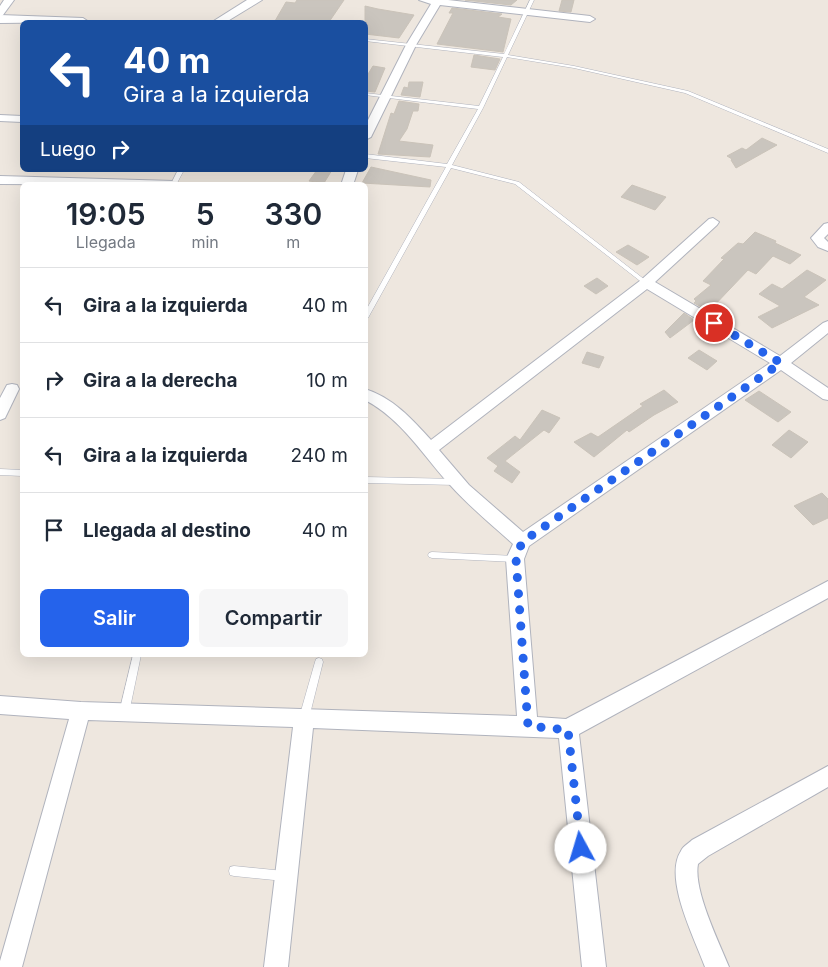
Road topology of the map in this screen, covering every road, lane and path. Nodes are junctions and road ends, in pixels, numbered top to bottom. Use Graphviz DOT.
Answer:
graph roads {
  1 [pos="8,0"];
  2 [pos="256,0"];
  3 [pos="424,0"];
  4 [pos="532,0"];
  5 [pos="437,1"];
  6 [pos="527,12"];
  7 [pos="0,13"];
  8 [pos="0,19"];
  9 [pos="590,19"];
  10 [pos="28,20"];
  11 [pos="221,20"];
  12 [pos="368,40"];
  13 [pos="411,45"];
  14 [pos="507,56"];
  15 [pos="368,94"];
  16 [pos="384,96"];
  17 [pos="480,108"];
  18 [pos="0,118"];
  19 [pos="20,119"];
  20 [pos="368,131"];
  21 [pos="828,151"];
  22 [pos="368,156"];
  23 [pos="449,166"];
  24 [pos="0,180"];
  25 [pos="70,182"];
  26 [pos="713,222"];
  27 [pos="828,227"];
  28 [pos="828,247"];
  29 [pos="646,283"];
  30 [pos="368,313"];
  31 [pos="828,326"];
  32 [pos="781,363"];
  33 [pos="11,389"];
  34 [pos="828,395"];
  35 [pos="368,396"];
  36 [pos="0,414"];
  37 [pos="430,450"];
  38 [pos="0,472"];
  39 [pos="20,473"];
  40 [pos="368,480"];
  41 [pos="457,482"];
  42 [pos="519,550"];
  43 [pos="432,555"];
  44 [pos="825,596"];
  45 [pos="137,657"];
  46 [pos="319,662"];
  47 [pos="0,705"];
  48 [pos="81,711"];
  49 [pos="124,713"];
  50 [pos="304,719"];
  51 [pos="528,726"];
  52 [pos="568,730"];
  53 [pos="828,776"];
  54 [pos="234,871"];
  55 [pos="286,876"];
  56 [pos="10,967"];
  57 [pos="276,967"];
  58 [pos="594,967"];
  59 [pos="717,967"];
  1 -- 7 [label="street"];
  2 -- 11 [label="main road"];
  3 -- 5 [label="street"];
  4 -- 6 [label="lane"];
  5 -- 6 [label="street"];
  5 -- 13 [label="street"];
  6 -- 9 [label="street"];
  6 -- 14 [label="lane"];
  8 -- 10 [label="main road"];
  12 -- 13 [label="lane"];
  13 -- 14 [label="lane"];
  13 -- 16 [label="street"];
  14 -- 17 [label="lane"];
  14 -- 21 [label="lane"];
  15 -- 16 [label="lane"];
  16 -- 17 [label="lane"];
  16 -- 20 [label="street"];
  17 -- 23 [label="lane"];
  18 -- 19 [label="street"];
  22 -- 23 [label="lane"];
  23 -- 29 [label="lane"];
  23 -- 30 [label="lane"];
  24 -- 25 [label="street"];
  26 -- 29 [label="street"];
  27 -- 28 [label="street"];
  29 -- 32 [label="street"];
  29 -- 37 [label="street"];
  31 -- 32 [label="street"];
  32 -- 34 [label="street"];
  32 -- 42 [label="street"];
  33 -- 36 [label="street"];
  35 -- 37 [label="street"];
  37 -- 41 [label="street"];
  38 -- 39 [label="lane"];
  40 -- 41 [label="lane"];
  41 -- 42 [label="street"];
  42 -- 43 [label="lane"];
  42 -- 51 [label="street"];
  44 -- 52 [label="street"];
  45 -- 49 [label="lane"];
  46 -- 50 [label="lane"];
  47 -- 48 [label="street"];
  48 -- 49 [label="street"];
  48 -- 56 [label="street"];
  49 -- 50 [label="street"];
  50 -- 51 [label="street"];
  50 -- 55 [label="street"];
  51 -- 52 [label="street"];
  52 -- 58 [label="street"];
  53 -- 59 [label="street"];
  54 -- 55 [label="lane"];
  55 -- 57 [label="street"];
}
